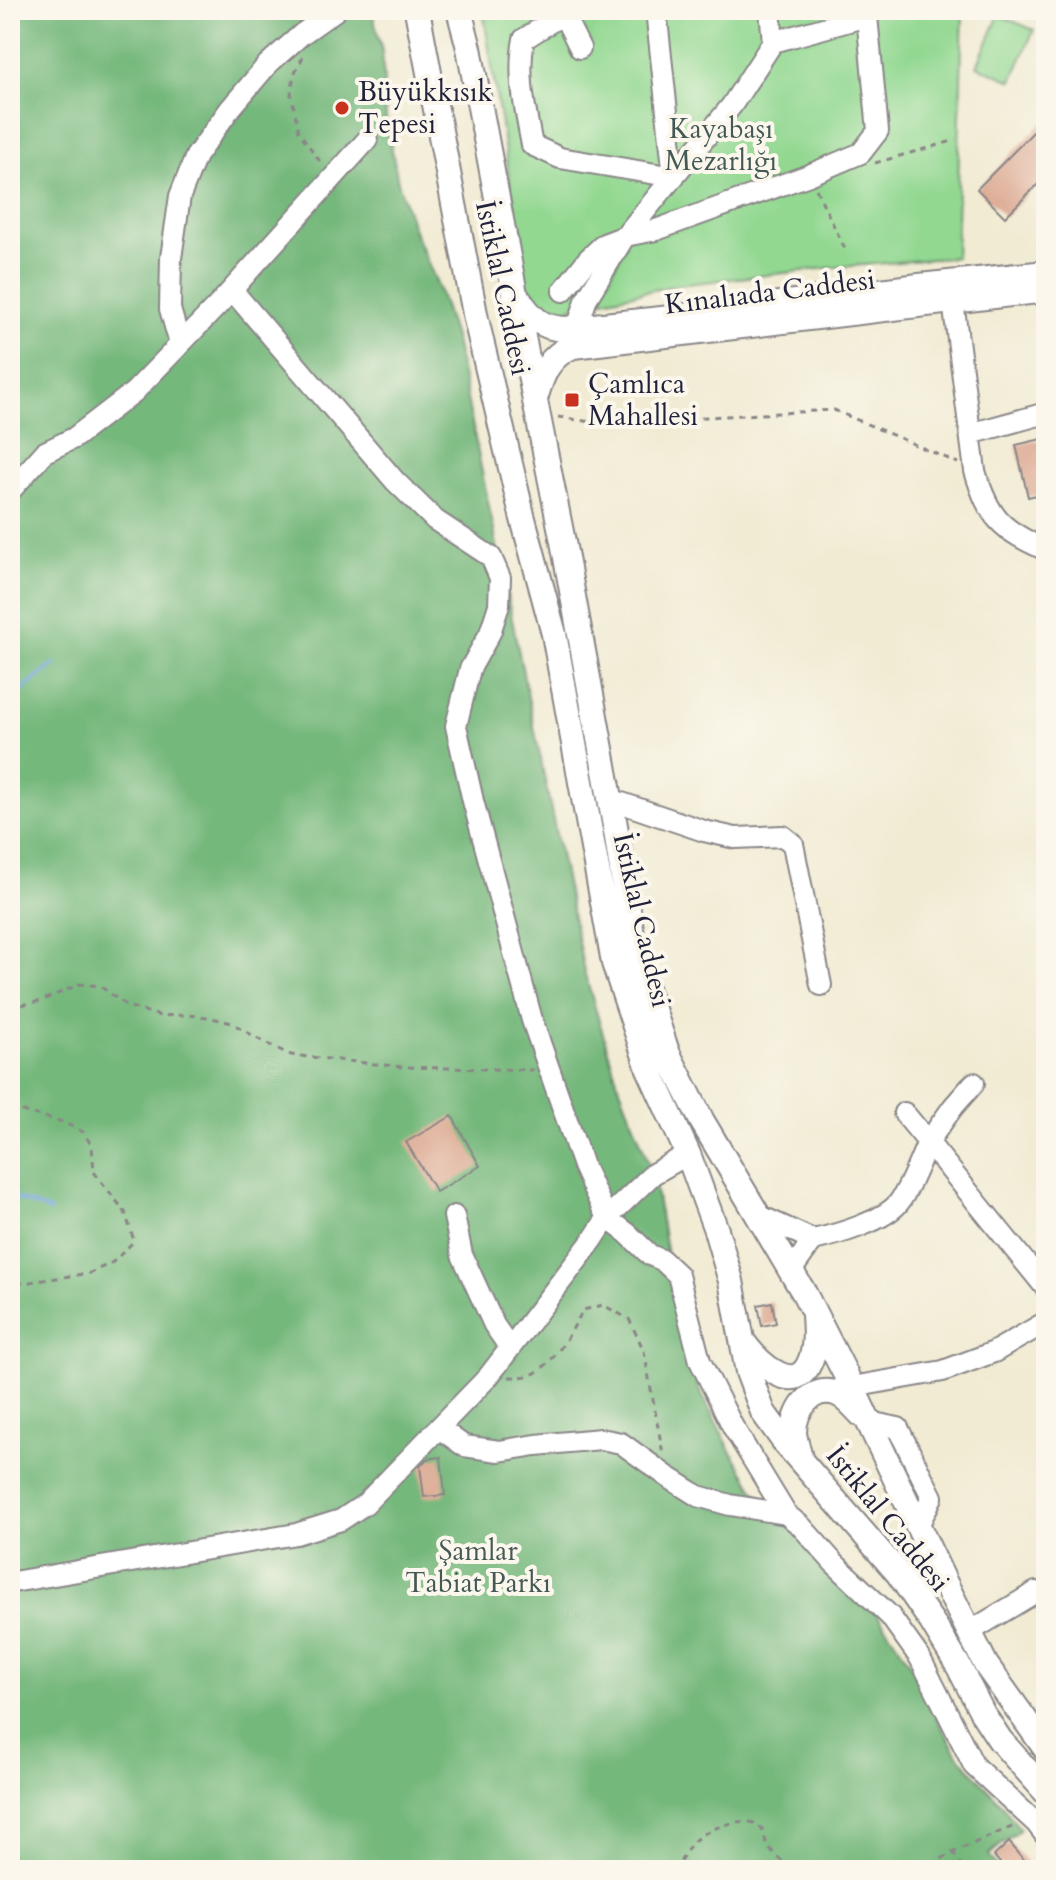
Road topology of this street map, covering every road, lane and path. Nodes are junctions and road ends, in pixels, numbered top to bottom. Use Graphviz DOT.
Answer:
graph roads {
  1 [pos="336,10"];
  2 [pos="417,10"];
  3 [pos="459,10"];
  4 [pos="656,10"];
  5 [pos="770,10"];
  6 [pos="566,11"];
  7 [pos="867,13"];
  8 [pos="773,42"];
  9 [pos="580,48"];
  10 [pos="305,54"];
  11 [pos="367,140"];
  12 [pos="956,140"];
  13 [pos="861,153"];
  14 [pos="809,175"];
  15 [pos="674,177"];
  16 [pos="331,178"];
  17 [pos="625,236"];
  18 [pos="845,249"];
  19 [pos="1046,273"];
  20 [pos="232,290"];
  21 [pos="1046,290"];
  22 [pos="563,291"];
  23 [pos="516,295"];
  24 [pos="953,301"];
  25 [pos="551,328"];
  26 [pos="577,328"];
  27 [pos="180,344"];
  28 [pos="555,356"];
  29 [pos="535,401"];
  30 [pos="1046,413"];
  31 [pos="970,434"];
  32 [pos="975,471"];
  33 [pos="10,491"];
  34 [pos="1046,550"];
  35 [pos="610,799"];
  36 [pos="821,985"];
  37 [pos="10,1007"];
  38 [pos="549,1069"];
  39 [pos="974,1083"];
  40 [pos="10,1108"];
  41 [pos="904,1113"];
  42 [pos="928,1142"];
  43 [pos="688,1154"];
  44 [pos="758,1215"];
  45 [pos="454,1216"];
  46 [pos="607,1218"];
  47 [pos="813,1240"];
  48 [pos="791,1271"];
  49 [pos="10,1285"];
  50 [pos="1046,1288"];
  51 [pos="814,1312"];
  52 [pos="1046,1322"];
  53 [pos="744,1343"];
  54 [pos="510,1348"];
  55 [pos="488,1377"];
  56 [pos="852,1387"];
  57 [pos="869,1422"];
  58 [pos="439,1428"];
  59 [pos="801,1459"];
  60 [pos="668,1477"];
  61 [pos="786,1514"];
  62 [pos="11,1582"];
  63 [pos="1036,1592"];
  64 [pos="969,1632"];
  65 [pos="1045,1745"];
  66 [pos="1046,1792"];
  67 [pos="1030,1817"];
  68 [pos="1046,1836"];
  69 [pos="953,1852"];
  70 [pos="672,1870"];
  71 [pos="796,1870"];
  72 [pos="920,1870"];
  73 [pos="964,1870"];
  1 -- 27 [label="street"];
  2 -- 43 [label="main road, İstiklal Caddesi"];
  3 -- 23 [label="main road, İstiklal Caddesi"];
  4 -- 15 [label="street"];
  5 -- 8 [label="street"];
  6 -- 9 [label="street"];
  6 -- 15 [label="street"];
  7 -- 8 [label="street"];
  7 -- 13 [label="street"];
  8 -- 15 [label="street"];
  10 -- 16 [label="path"];
  11 -- 16 [label="street"];
  12 -- 13 [label="path"];
  13 -- 14 [label="street"];
  14 -- 17 [label="street"];
  14 -- 18 [label="path"];
  15 -- 17 [label="street"];
  16 -- 20 [label="street"];
  17 -- 22 [label="street"];
  17 -- 26 [label="street"];
  19 -- 26 [label="main road, Kınalıada Caddesi"];
  20 -- 27 [label="street"];
  20 -- 38 [label="street"];
  21 -- 24 [label="main road, Kınalıada Caddesi"];
  23 -- 25 [label="main road"];
  23 -- 29 [label="main road, İstiklal Caddesi"];
  24 -- 28 [label="main road, Kınalıada Caddesi"];
  24 -- 31 [label="street"];
  25 -- 26 [label="main road, Kınalıada Caddesi"];
  25 -- 28 [label="main road"];
  27 -- 33 [label="street"];
  28 -- 29 [label="main road"];
  29 -- 32 [label="path"];
  29 -- 35 [label="main road, İstiklal Caddesi"];
  30 -- 31 [label="street"];
  31 -- 32 [label="street"];
  32 -- 34 [label="street"];
  35 -- 36 [label="street"];
  35 -- 44 [label="main road, İstiklal Caddesi"];
  37 -- 38 [label="path"];
  38 -- 46 [label="street"];
  39 -- 42 [label="street"];
  40 -- 49 [label="path"];
  41 -- 42 [label="street"];
  42 -- 47 [label="street"];
  42 -- 50 [label="street"];
  43 -- 46 [label="street"];
  43 -- 53 [label="main road, İstiklal Caddesi"];
  44 -- 47 [label="street"];
  44 -- 48 [label="main road, İstiklal Caddesi"];
  45 -- 54 [label="street"];
  46 -- 54 [label="street"];
  46 -- 61 [label="street"];
  47 -- 48 [label="street"];
  48 -- 51 [label="main road, İstiklal Caddesi"];
  51 -- 53 [label="main road"];
  51 -- 56 [label="main road, İstiklal Caddesi"];
  52 -- 56 [label="street"];
  53 -- 59 [label="main road, İstiklal Caddesi"];
  54 -- 55 [label="street"];
  55 -- 58 [label="street"];
  55 -- 60 [label="path"];
  56 -- 57 [label="main road, İstiklal Caddesi"];
  57 -- 59 [label="main road"];
  57 -- 64 [label="main road, İstiklal Caddesi"];
  58 -- 60 [label="street"];
  58 -- 62 [label="street"];
  59 -- 66 [label="main road, İstiklal Caddesi"];
  60 -- 61 [label="street"];
  61 -- 67 [label="street"];
  63 -- 64 [label="street"];
  64 -- 65 [label="main road, İstiklal Caddesi"];
  67 -- 68 [label="street"];
  67 -- 69 [label="path"];
  69 -- 72 [label="path"];
  69 -- 73 [label="path"];
  70 -- 71 [label="path"];
}
